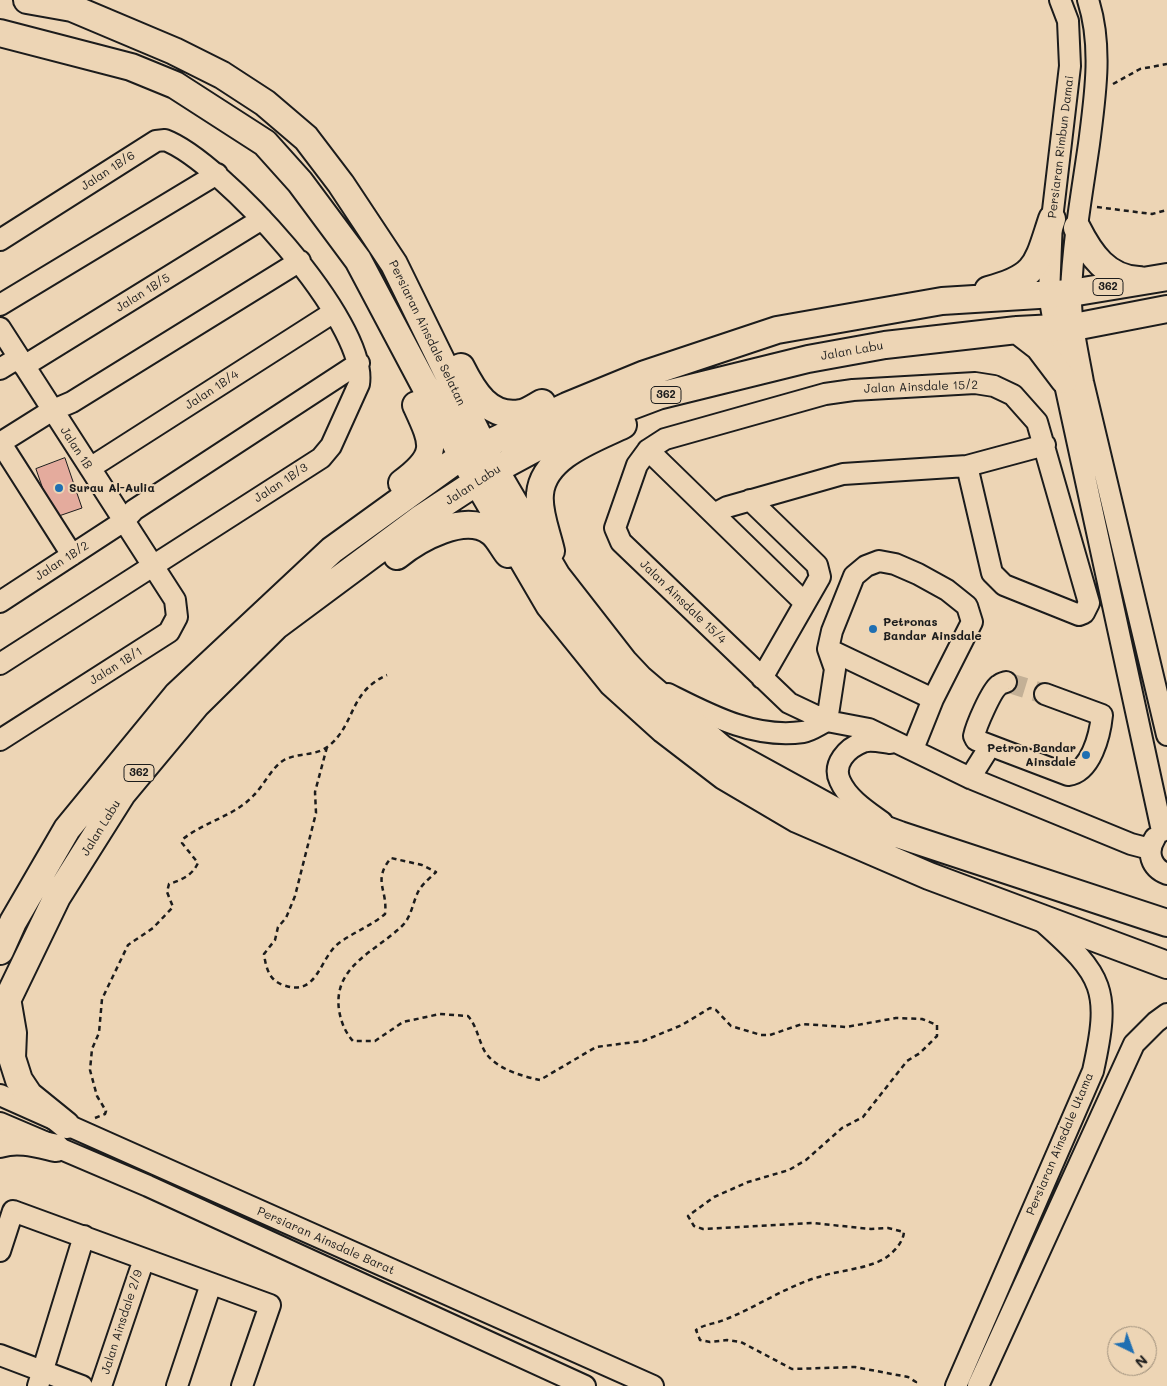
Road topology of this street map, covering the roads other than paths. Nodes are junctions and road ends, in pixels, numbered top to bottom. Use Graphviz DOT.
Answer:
graph roads {
  1 [pos="27,0"];
  2 [pos="1060,0"];
  3 [pos="1088,0"];
  4 [pos="0,33"];
  5 [pos="217,174"];
  6 [pos="1079,216"];
  7 [pos="262,219"];
  8 [pos="1052,219"];
  9 [pos="0,240"];
  10 [pos="300,261"];
  11 [pos="1157,279"];
  12 [pos="406,289"];
  13 [pos="1060,294"];
  14 [pos="379,301"];
  15 [pos="942,301"];
  16 [pos="0,305"];
  17 [pos="1167,309"];
  18 [pos="334,312"];
  19 [pos="1065,327"];
  20 [pos="0,328"];
  21 [pos="1017,330"];
  22 [pos="21,362"];
  23 [pos="359,363"];
  24 [pos="0,370"];
  25 [pos="645,374"];
  26 [pos="1064,380"];
  27 [pos="658,396"];
  28 [pos="52,411"];
  29 [pos="0,443"];
  30 [pos="1045,445"];
  31 [pos="648,450"];
  32 [pos="472,451"];
  33 [pos="967,466"];
  34 [pos="90,468"];
  35 [pos="486,476"];
  36 [pos="750,500"];
  37 [pos="714,514"];
  38 [pos="124,521"];
  39 [pos="72,555"];
  40 [pos="1104,562"];
  41 [pos="154,566"];
  42 [pos="1079,568"];
  43 [pos="315,582"];
  44 [pos="548,582"];
  45 [pos="0,602"];
  46 [pos="805,603"];
  47 [pos="828,649"];
  48 [pos="0,664"];
  49 [pos="762,678"];
  50 [pos="640,679"];
  51 [pos="1006,682"];
  52 [pos="1045,694"];
  53 [pos="933,699"];
  54 [pos="1135,712"];
  55 [pos="1102,715"];
  56 [pos="827,720"];
  57 [pos="1167,735"];
  58 [pos="0,740"];
  59 [pos="905,746"];
  60 [pos="990,746"];
  61 [pos="970,778"];
  62 [pos="1164,830"];
  63 [pos="900,835"];
  64 [pos="1150,849"];
  65 [pos="1167,874"];
  66 [pos="1035,914"];
  67 [pos="1167,924"];
  68 [pos="0,951"];
  69 [pos="1167,965"];
  70 [pos="4,1007"];
  71 [pos="1167,1014"];
  72 [pos="0,1095"];
  73 [pos="0,1123"];
  74 [pos="70,1130"];
  75 [pos="0,1144"];
  76 [pos="84,1236"];
  77 [pos="0,1251"];
  78 [pos="144,1259"];
  79 [pos="211,1284"];
  80 [pos="984,1322"];
  81 [pos="1005,1325"];
  82 [pos="0,1355"];
  83 [pos="40,1379"];
  84 [pos="82,1386"];
  85 [pos="101,1386"];
  86 [pos="177,1386"];
  87 [pos="242,1386"];
  88 [pos="585,1386"];
  89 [pos="653,1386"];
  90 [pos="944,1386"];
  91 [pos="956,1386"];
  92 [pos="978,1386"];
  93 [pos="993,1386"];
  1 -- 12 [label="main road, Persiaran Ainsdale Selatan"];
  2 -- 8 [label="street, Persiaran Rimbun Damai"];
  3 -- 6 [label="street"];
  4 -- 14 [label="main road, Persiaran Ainsdale Selatan"];
  5 -- 7 [label="street, Jalan 1B/6"];
  5 -- 9 [label="street, Jalan 1B/6"];
  5 -- 16 [label="street"];
  6 -- 11 [label="main road"];
  6 -- 13 [label="street"];
  7 -- 10 [label="street, Jalan 1B/6"];
  7 -- 22 [label="street, Jalan 1B/5"];
  8 -- 13 [label="street, Persiaran Rimbun Damai"];
  8 -- 15 [label="main road"];
  10 -- 18 [label="street, Jalan 1B/6"];
  10 -- 28 [label="street"];
  11 -- 13 [label="main road, Jalan Labu / 362"];
  12 -- 25 [label="main road"];
  12 -- 32 [label="main road, Persiaran Ainsdale Selatan"];
  13 -- 15 [label="main road, Jalan Labu / 362"];
  13 -- 19 [label="street"];
  14 -- 32 [label="main road, Persiaran Ainsdale Selatan"];
  14 -- 43 [label="main road"];
  15 -- 25 [label="main road, Jalan Labu / 362"];
  17 -- 19 [label="main road, Jalan Labu / 362"];
  18 -- 23 [label="street, Jalan 1B/6"];
  18 -- 34 [label="street, Jalan 1B/4"];
  19 -- 21 [label="main road, Jalan Labu / 362"];
  19 -- 26 [label="street"];
  19 -- 57 [label="street"];
  20 -- 22 [label="street, Jalan 1B"];
  21 -- 26 [label="main road"];
  21 -- 27 [label="main road, Jalan Labu / 362"];
  22 -- 24 [label="street, Jalan 1B/5"];
  22 -- 28 [label="street, Jalan 1B"];
  23 -- 38 [label="street, Jalan 1B/2"];
  23 -- 41 [label="street, Jalan 1B/3"];
  25 -- 32 [label="main road, Jalan Labu / 362"];
  26 -- 40 [label="street"];
  27 -- 35 [label="main road, Jalan Labu / 362"];
  27 -- 44 [label="main road"];
  28 -- 29 [label="street"];
  28 -- 34 [label="street, Jalan 1B"];
  29 -- 39 [label="street"];
  30 -- 31 [label="street, Jalan Ainsdale 15/2"];
  30 -- 33 [label="street"];
  30 -- 42 [label="street, Jalan Ainsdale 15/2"];
  31 -- 37 [label="street"];
  31 -- 49 [label="street, Jalan Ainsdale 15/4"];
  32 -- 35 [label="main road"];
  32 -- 43 [label="main road, Jalan Labu / 362"];
  33 -- 36 [label="street"];
  33 -- 42 [label="street, Jalan Ainsdale 15/2"];
  34 -- 38 [label="street, Jalan 1B"];
  35 -- 43 [label="main road, Jalan Labu / 362"];
  35 -- 44 [label="main road"];
  36 -- 37 [label="street"];
  36 -- 46 [label="street"];
  37 -- 46 [label="street"];
  38 -- 39 [label="street, Jalan 1B/2"];
  38 -- 41 [label="street, Jalan 1B"];
  39 -- 45 [label="street, Jalan 1B/2"];
  40 -- 42 [label="street"];
  40 -- 54 [label="street"];
  41 -- 48 [label="street, Jalan 1B/3"];
  41 -- 58 [label="street, Jalan 1B/1"];
  43 -- 44 [label="main road"];
  43 -- 68 [label="main road, Jalan Labu / 362"];
  43 -- 70 [label="main road, Jalan Labu / 362"];
  44 -- 50 [label="main road"];
  44 -- 66 [label="main road"];
  46 -- 49 [label="street"];
  47 -- 53 [label="street"];
  47 -- 53 [label="street"];
  47 -- 56 [label="street"];
  49 -- 56 [label="street, Jalan Ainsdale 15/4"];
  50 -- 56 [label="street"];
  50 -- 63 [label="main road"];
  51 -- 60 [label="street"];
  52 -- 55 [label="street"];
  53 -- 59 [label="street"];
  54 -- 55 [label="street"];
  54 -- 62 [label="street"];
  55 -- 60 [label="street"];
  56 -- 59 [label="street, Jalan Ainsdale 15/4"];
  59 -- 61 [label="street, Jalan Ainsdale 15/4"];
  59 -- 63 [label="street"];
  60 -- 61 [label="street"];
  61 -- 64 [label="street, Jalan Ainsdale 15/4"];
  62 -- 64 [label="street"];
  63 -- 67 [label="main road"];
  64 -- 65 [label="street"];
  66 -- 69 [label="main road"];
  66 -- 80 [label="street, Persiaran Ainsdale Utama"];
  70 -- 74 [label="main road"];
  71 -- 81 [label="street, Persiaran Ainsdale Utama"];
  72 -- 74 [label="street, Persiaran Ainsdale Barat"];
  73 -- 74 [label="street, Persiaran Ainsdale Barat"];
  74 -- 75 [label="main road"];
  74 -- 88 [label="street, Persiaran Ainsdale Barat"];
  74 -- 89 [label="street, Persiaran Ainsdale Barat"];
  76 -- 77 [label="street"];
  76 -- 78 [label="street"];
  76 -- 83 [label="street"];
  78 -- 79 [label="street"];
  78 -- 85 [label="street, Jalan Ainsdale 2/9"];
  79 -- 86 [label="street"];
  79 -- 87 [label="street"];
  80 -- 90 [label="street"];
  80 -- 91 [label="street, Persiaran Ainsdale Utama"];
  81 -- 92 [label="street, Persiaran Ainsdale Utama"];
  81 -- 93 [label="street"];
  82 -- 83 [label="street"];
  83 -- 84 [label="street"];
}
